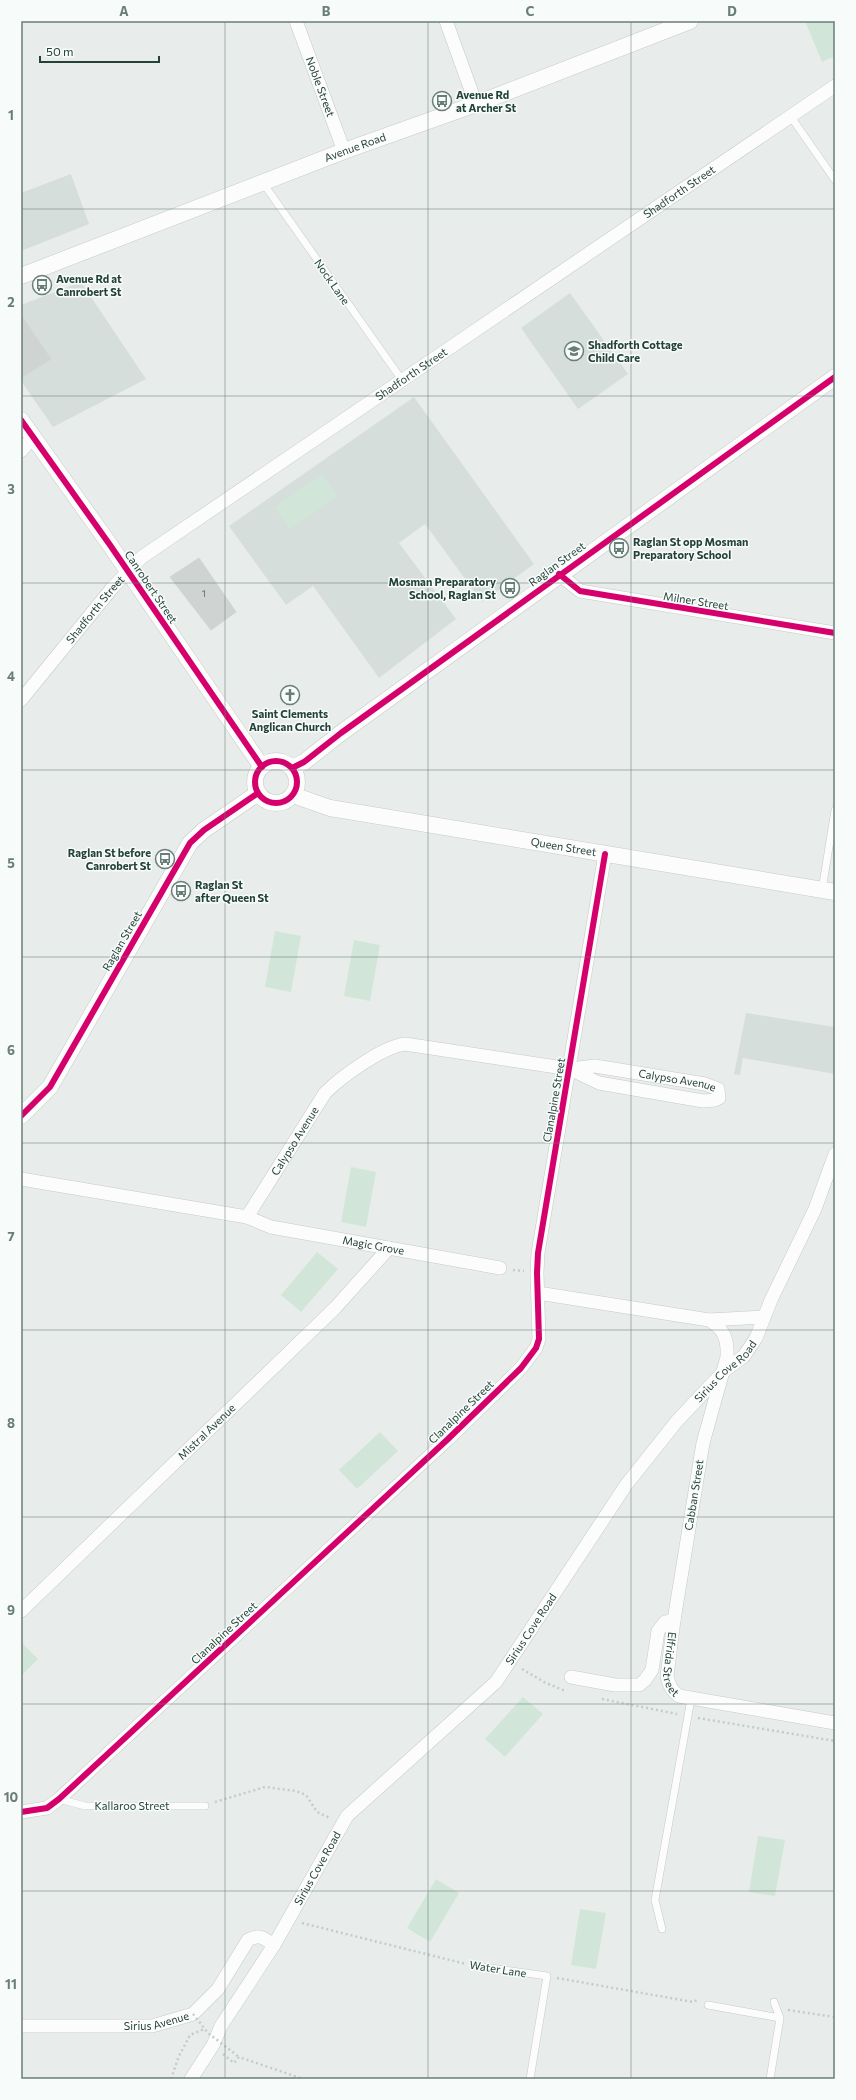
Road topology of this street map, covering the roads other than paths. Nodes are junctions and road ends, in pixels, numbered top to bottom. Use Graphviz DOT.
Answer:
graph roads {
  1 [pos="296,21"];
  2 [pos="446,21"];
  3 [pos="690,21"];
  4 [pos="835,86"];
  5 [pos="476,104"];
  6 [pos="791,117"];
  7 [pos="344,151"];
  8 [pos="835,180"];
  9 [pos="263,183"];
  10 [pos="21,276"];
  11 [pos="835,377"];
  12 [pos="402,380"];
  13 [pos="21,420"];
  14 [pos="33,437"];
  15 [pos="21,451"];
  16 [pos="128,571"];
  17 [pos="559,574"];
  18 [pos="835,633"];
  19 [pos="21,700"];
  20 [pos="262,767"];
  21 [pos="292,768"];
  22 [pos="258,793"];
  23 [pos="293,795"];
  24 [pos="835,810"];
  25 [pos="605,854"];
  26 [pos="828,891"];
  27 [pos="570,1069"];
  28 [pos="21,1116"];
  29 [pos="835,1154"];
  30 [pos="21,1179"];
  31 [pos="248,1217"];
  32 [pos="389,1248"];
  33 [pos="500,1268"];
  34 [pos="538,1293"];
  35 [pos="764,1317"];
  36 [pos="709,1320"];
  37 [pos="724,1371"];
  38 [pos="21,1611"];
  39 [pos="674,1620"];
  40 [pos="570,1677"];
  41 [pos="692,1699"];
  42 [pos="835,1723"];
  43 [pos="59,1799"];
  44 [pos="205,1806"];
  45 [pos="21,1812"];
  46 [pos="662,1929"];
  47 [pos="274,1945"];
  48 [pos="477,1966"];
  49 [pos="774,2002"];
  50 [pos="708,2005"];
  51 [pos="780,2018"];
  52 [pos="21,2026"];
  53 [pos="192,2079"];
  54 [pos="530,2079"];
  55 [pos="770,2079"];
  1 -- 7 [label="street, Noble Street"];
  2 -- 5 [label="street"];
  3 -- 5 [label="street, Avenue Road"];
  4 -- 6 [label="street, Shadforth Street"];
  5 -- 7 [label="street, Avenue Road"];
  6 -- 8 [label="lane"];
  6 -- 12 [label="street, Shadforth Street"];
  7 -- 9 [label="street, Avenue Road"];
  9 -- 10 [label="street, Avenue Road"];
  9 -- 12 [label="lane, Nock Lane"];
  11 -- 17 [label="street, Raglan Street"];
  12 -- 16 [label="street, Shadforth Street"];
  13 -- 14 [label="street, Canrobert Street"];
  14 -- 15 [label="street"];
  14 -- 16 [label="street, Canrobert Street"];
  16 -- 19 [label="street, Shadforth Street"];
  16 -- 20 [label="street, Canrobert Street"];
  17 -- 18 [label="street, Milner Street"];
  17 -- 21 [label="street, Raglan Street"];
  20 -- 21 [label="street"];
  20 -- 22 [label="street"];
  21 -- 23 [label="street"];
  22 -- 23 [label="street"];
  22 -- 28 [label="street, Raglan Street"];
  23 -- 25 [label="street, Queen Street"];
  24 -- 26 [label="lane"];
  25 -- 26 [label="street, Queen Street"];
  25 -- 27 [label="street, Clanalpine Street"];
  27 -- 27 [label="street, Calypso Avenue"];
  27 -- 31 [label="street, Calypso Avenue"];
  27 -- 34 [label="street, Clanalpine Street"];
  29 -- 35 [label="street, Sirius Cove Road"];
  30 -- 31 [label="street"];
  31 -- 32 [label="street, Magic Grove"];
  32 -- 33 [label="street, Magic Grove"];
  32 -- 38 [label="street, Mistral Avenue"];
  34 -- 36 [label="street"];
  34 -- 43 [label="street, Clanalpine Street"];
  35 -- 36 [label="street"];
  35 -- 37 [label="street, Sirius Cove Road"];
  36 -- 37 [label="street"];
  37 -- 39 [label="street, Cabban Street"];
  37 -- 47 [label="street, Sirius Cove Road"];
  39 -- 40 [label="street, Elfrida Street"];
  39 -- 41 [label="street, Elfrida Street"];
  41 -- 42 [label="street, Elfrida Street"];
  41 -- 46 [label="lane"];
  43 -- 44 [label="lane, Kallaroo Street"];
  43 -- 45 [label="street, Clanalpine Street"];
  47 -- 52 [label="street, Sirius Avenue"];
  47 -- 53 [label="street, Sirius Cove Road"];
  48 -- 54 [label="lane, Water Lane"];
  49 -- 51 [label="lane"];
  50 -- 51 [label="lane"];
  51 -- 55 [label="lane"];
}
